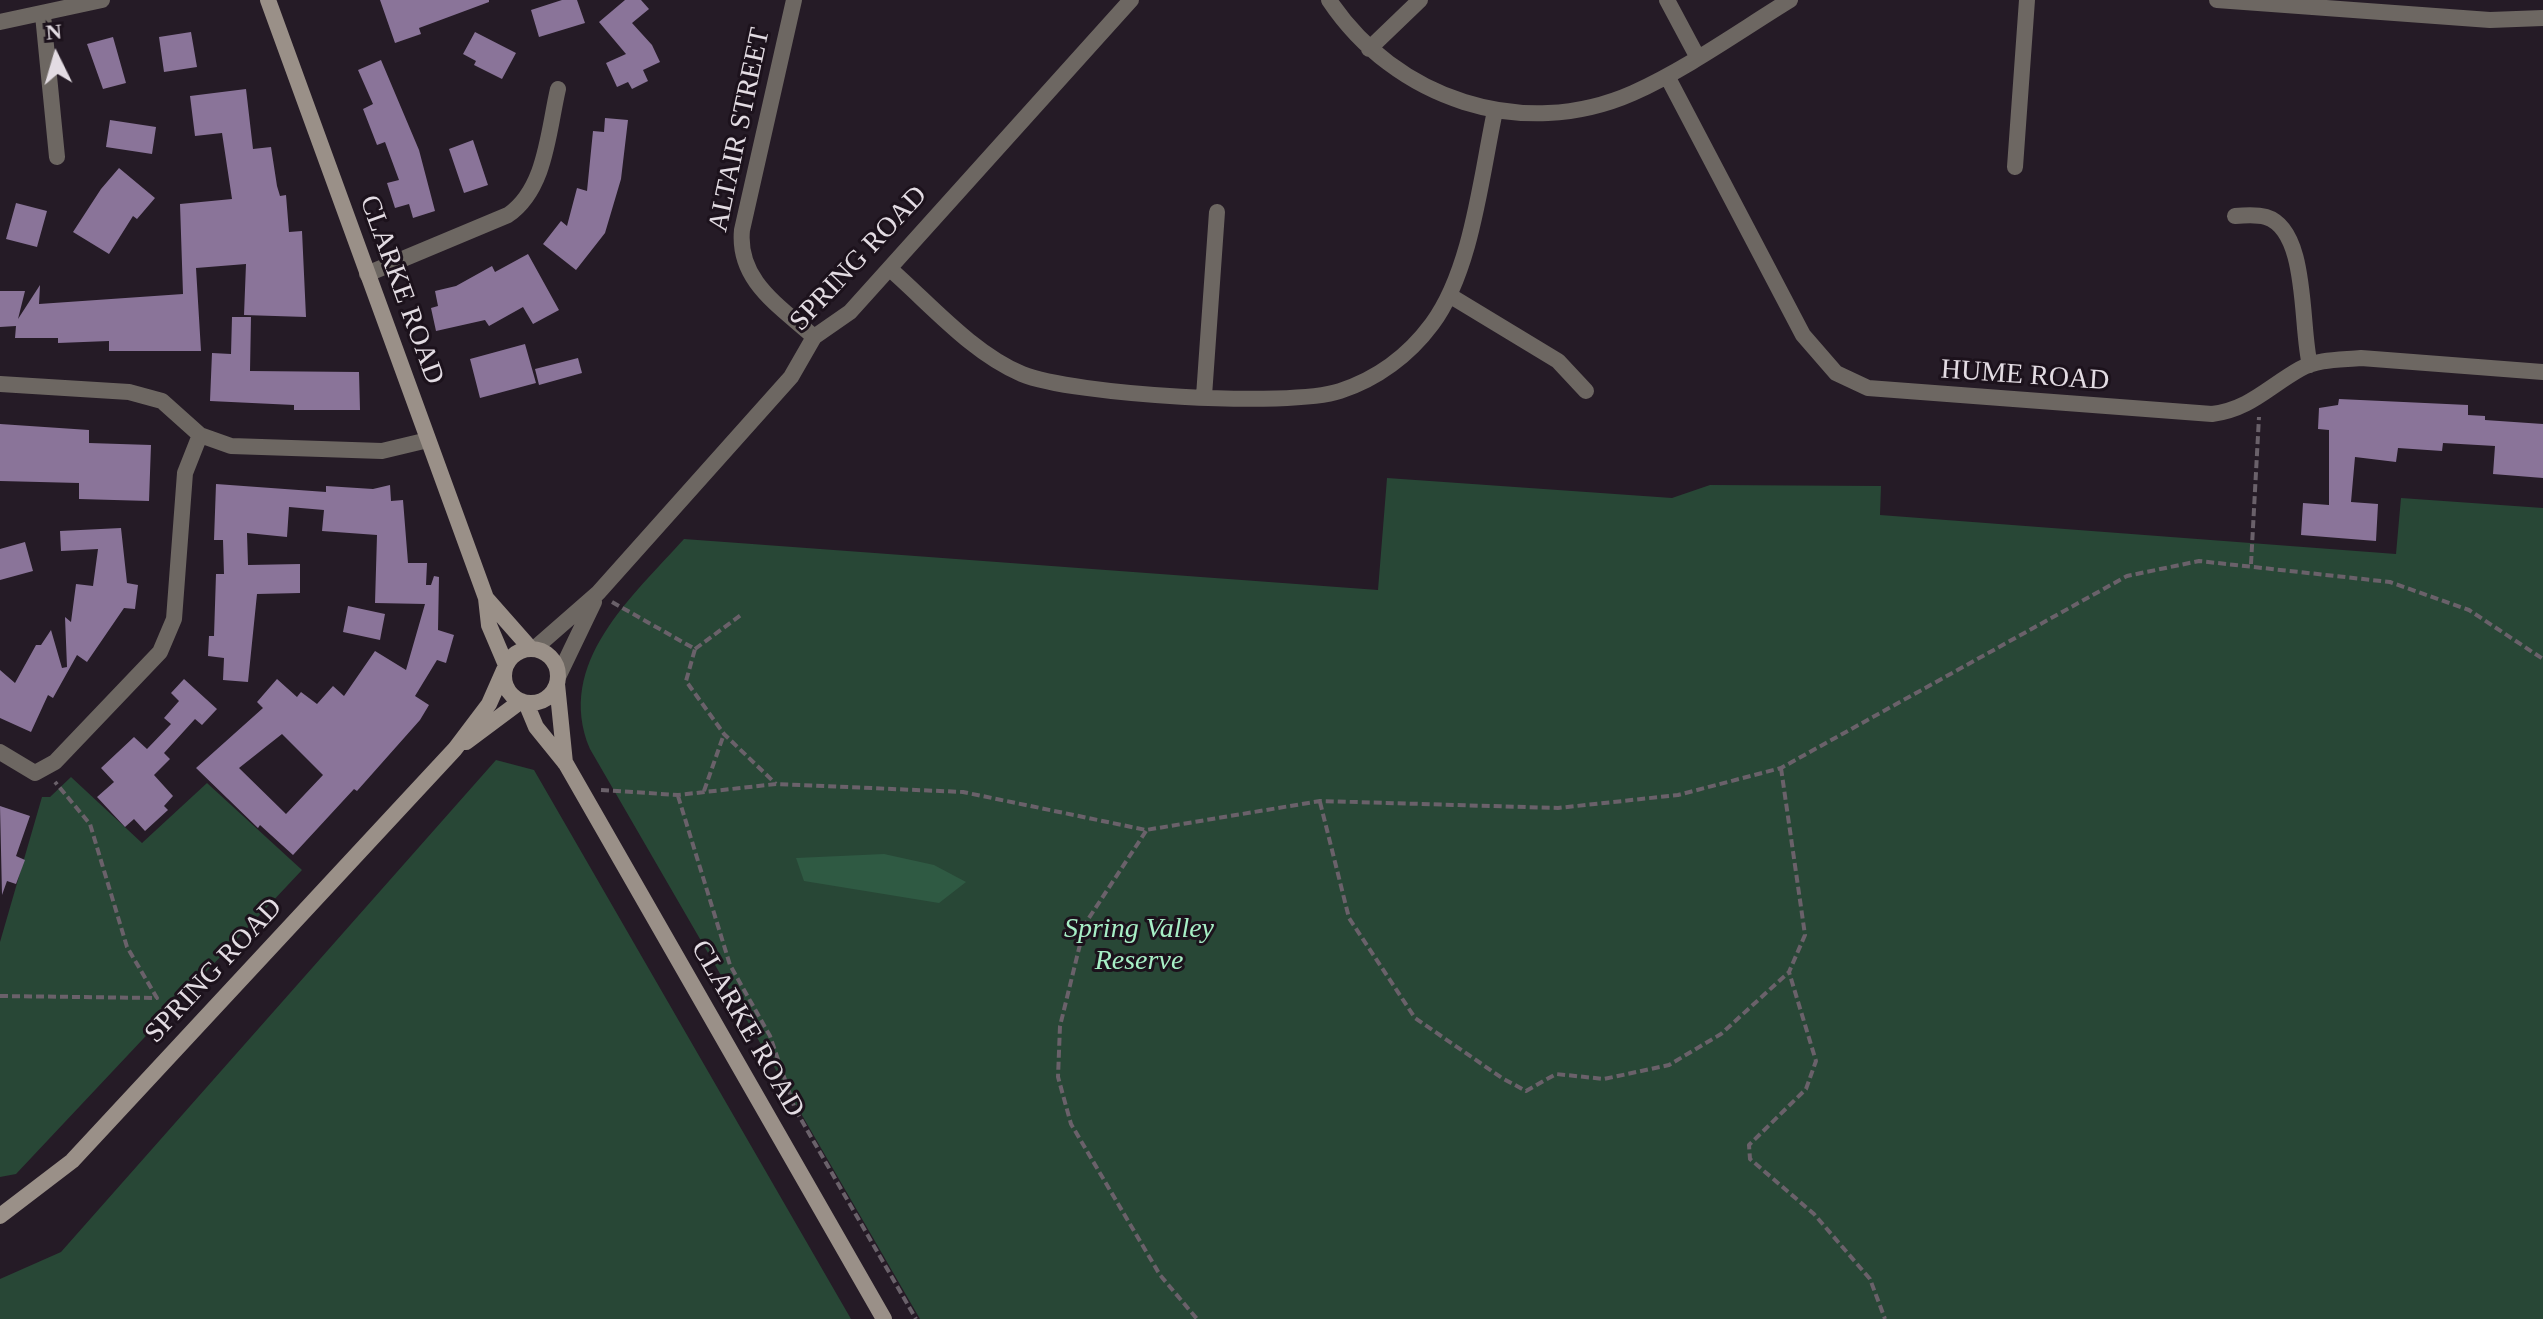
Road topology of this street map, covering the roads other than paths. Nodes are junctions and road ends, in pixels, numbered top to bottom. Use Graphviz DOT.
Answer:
graph roads {
  1 [pos="102,0"];
  2 [pos="268,0"];
  3 [pos="794,0"];
  4 [pos="1131,0"];
  5 [pos="1329,0"];
  6 [pos="1420,0"];
  7 [pos="1667,0"];
  8 [pos="1790,0"];
  9 [pos="2027,0"];
  10 [pos="2217,0"];
  11 [pos="2340,4"];
  12 [pos="43,15"];
  13 [pos="2543,18"];
  14 [pos="0,22"];
  15 [pos="1369,49"];
  16 [pos="1698,58"];
  17 [pos="1667,76"];
  18 [pos="558,89"];
  19 [pos="1495,111"];
  20 [pos="57,157"];
  21 [pos="2015,167"];
  22 [pos="1217,212"];
  23 [pos="2235,216"];
  24 [pos="890,269"];
  25 [pos="367,274"];
  26 [pos="1449,295"];
  27 [pos="814,337"];
  28 [pos="2310,365"];
  29 [pos="2543,372"];
  30 [pos="0,384"];
  31 [pos="1586,391"];
  32 [pos="1204,396"];
  33 [pos="200,435"];
  34 [pos="428,440"];
  35 [pos="598,593"];
  36 [pos="486,598"];
  37 [pos="533,649"];
  38 [pos="505,667"];
  39 [pos="557,680"];
  40 [pos="524,702"];
  41 [pos="455,749"];
  42 [pos="0,752"];
  43 [pos="566,764"];
  44 [pos="0,1216"];
  45 [pos="884,1319"];
  1 -- 12 [label="street"];
  2 -- 25 [label="main road, CLARKE ROAD"];
  3 -- 27 [label="street, ALTAIR STREET"];
  4 -- 24 [label="street, SPRING ROAD"];
  5 -- 15 [label="street"];
  6 -- 15 [label="street"];
  7 -- 16 [label="street"];
  8 -- 16 [label="street"];
  9 -- 21 [label="street"];
  10 -- 11 [label="street"];
  11 -- 13 [label="street"];
  12 -- 14 [label="street"];
  12 -- 20 [label="street"];
  15 -- 19 [label="street"];
  16 -- 17 [label="street"];
  17 -- 19 [label="street"];
  17 -- 28 [label="street, HUME ROAD"];
  18 -- 25 [label="street"];
  19 -- 26 [label="street"];
  22 -- 32 [label="street"];
  23 -- 28 [label="street"];
  24 -- 27 [label="street, SPRING ROAD"];
  24 -- 32 [label="street"];
  25 -- 34 [label="main road, CLARKE ROAD"];
  26 -- 31 [label="street"];
  26 -- 32 [label="street"];
  27 -- 35 [label="street, SPRING ROAD"];
  28 -- 29 [label="street, HUME ROAD"];
  30 -- 33 [label="street"];
  33 -- 34 [label="street"];
  33 -- 42 [label="street"];
  34 -- 36 [label="main road, CLARKE ROAD"];
  35 -- 37 [label="street, SPRING ROAD"];
  35 -- 39 [label="street, SPRING ROAD"];
  36 -- 37 [label="main road, CLARKE ROAD"];
  36 -- 38 [label="main road, CLARKE ROAD"];
  37 -- 38 [label="main road"];
  37 -- 39 [label="main road"];
  38 -- 40 [label="main road"];
  38 -- 41 [label="main road, SPRING ROAD"];
  39 -- 40 [label="main road"];
  39 -- 43 [label="main road, CLARKE ROAD"];
  40 -- 41 [label="main road, SPRING ROAD"];
  40 -- 43 [label="main road, CLARKE ROAD"];
  41 -- 44 [label="main road, SPRING ROAD"];
  43 -- 45 [label="main road, CLARKE ROAD"];
}
